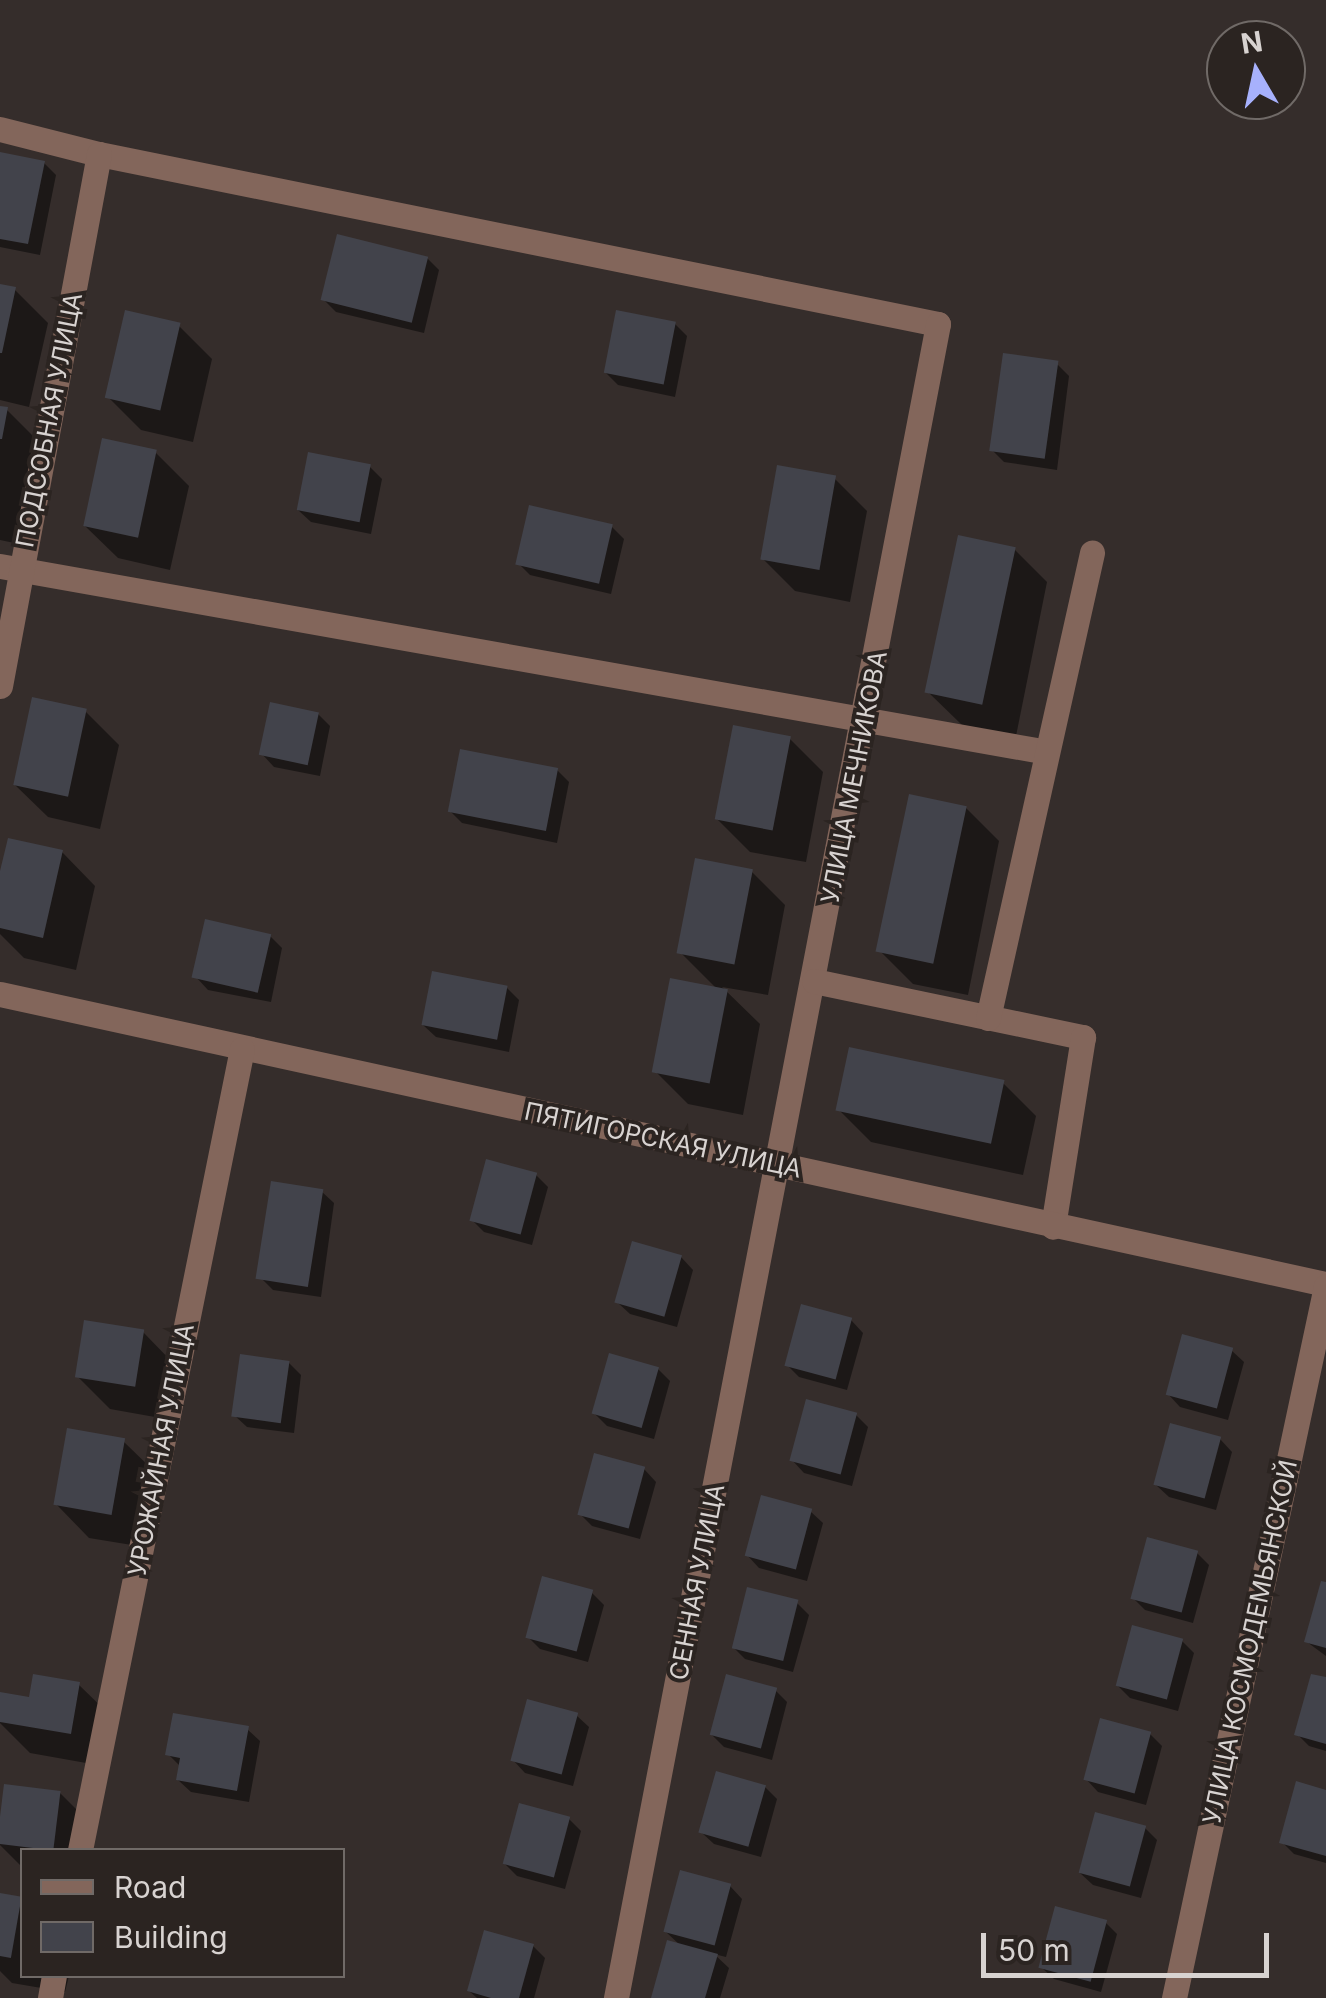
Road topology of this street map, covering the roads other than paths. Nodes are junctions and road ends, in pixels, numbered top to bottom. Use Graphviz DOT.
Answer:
graph roads {
  1 [pos="0,129"];
  2 [pos="99,154"];
  3 [pos="1092,552"];
  4 [pos="11,568"];
  5 [pos="0,686"];
  6 [pos="865,719"];
  7 [pos="1047,752"];
  8 [pos="814,981"];
  9 [pos="0,994"];
  10 [pos="988,1018"];
  11 [pos="242,1049"];
  12 [pos="778,1166"];
  13 [pos="1052,1227"];
  14 [pos="1326,1285"];
  15 [pos="80,1848"];
  16 [pos="616,1998"];
  17 [pos="1174,1998"];
  1 -- 2 [label="street"];
  2 -- 4 [label="street, ПОДСОБНАЯ УЛИЦА"];
  2 -- 6 [label="street, УЛИЦА МЕЧНИКОВА"];
  3 -- 7 [label="street"];
  4 -- 5 [label="street, ПОДСОБНАЯ УЛИЦА"];
  4 -- 6 [label="street"];
  6 -- 7 [label="street"];
  6 -- 8 [label="street, УЛИЦА МЕЧНИКОВА"];
  7 -- 10 [label="street"];
  8 -- 10 [label="street"];
  8 -- 12 [label="street, УЛИЦА МЕЧНИКОВА"];
  9 -- 11 [label="street, ПЯТИГОРСКАЯ УЛИЦА"];
  10 -- 13 [label="street"];
  11 -- 12 [label="street, ПЯТИГОРСКАЯ УЛИЦА"];
  11 -- 15 [label="street, УРОЖАЙНАЯ УЛИЦА"];
  12 -- 13 [label="street, ПЯТИГОРСКАЯ УЛИЦА"];
  12 -- 16 [label="street, СЕННАЯ УЛИЦА"];
  13 -- 14 [label="street, ПЯТИГОРСКАЯ УЛИЦА"];
  14 -- 17 [label="street, УЛИЦА КОСМОДЕМЬЯНСКОЙ"];
}
